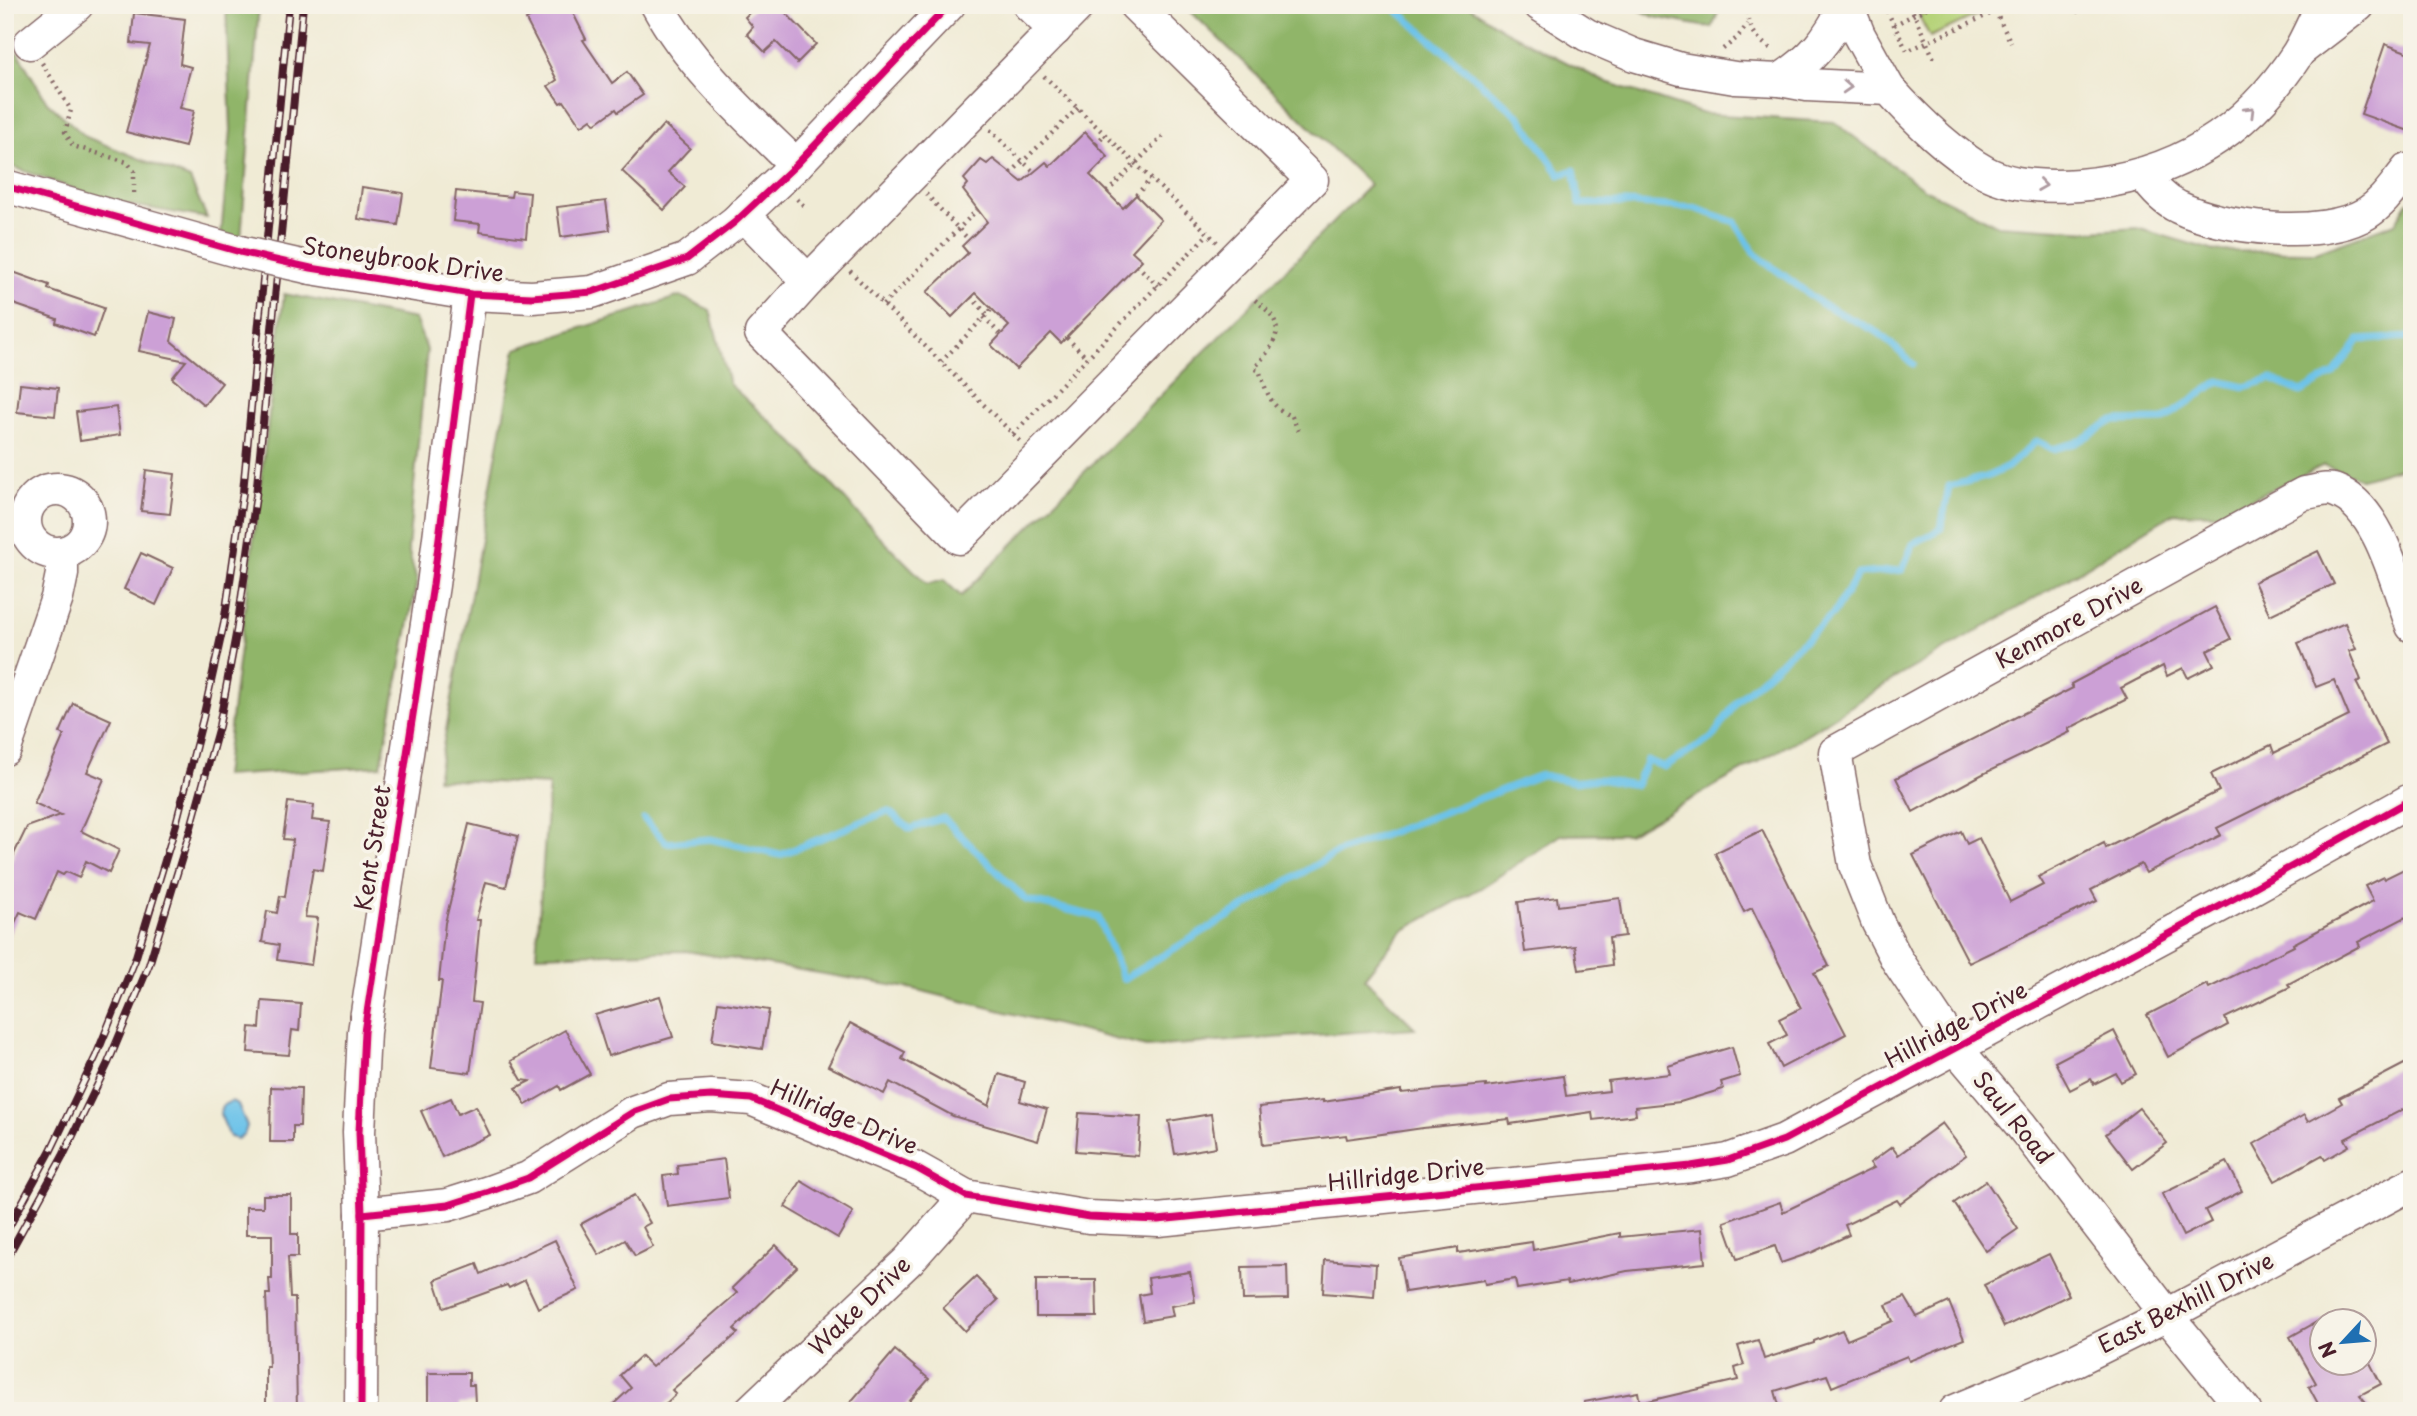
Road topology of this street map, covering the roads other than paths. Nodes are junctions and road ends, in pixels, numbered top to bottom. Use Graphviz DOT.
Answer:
graph roads {
  1 [pos="657,5"];
  2 [pos="949,5"];
  3 [pos="1029,5"];
  4 [pos="1079,5"];
  5 [pos="1135,5"];
  6 [pos="1540,5"];
  7 [pos="1846,5"];
  8 [pos="2322,5"];
  9 [pos="2359,5"];
  10 [pos="72,7"];
  11 [pos="1055,30"];
  12 [pos="30,43"];
  13 [pos="2299,51"];
  14 [pos="1777,65"];
  15 [pos="1889,89"];
  16 [pos="796,164"];
  17 [pos="2412,172"];
  18 [pos="2143,174"];
  19 [pos="5,186"];
  20 [pos="743,214"];
  21 [pos="808,281"];
  22 [pos="470,294"];
  23 [pos="62,553"];
  24 [pos="2412,626"];
  25 [pos="12,708"];
  26 [pos="5,749"];
  27 [pos="1835,752"];
  28 [pos="2412,799"];
  29 [pos="1955,1047"];
  30 [pos="2412,1184"];
  31 [pos="965,1196"];
  32 [pos="362,1214"];
  33 [pos="2167,1315"];
  34 [pos="361,1411"];
  35 [pos="750,1411"];
  36 [pos="1955,1411"];
  37 [pos="2245,1411"];
  1 -- 16 [label="street"];
  2 -- 16 [label="street, Stoneybrook Drive"];
  3 -- 11 [label="street"];
  4 -- 11 [label="street"];
  5 -- 21 [label="street"];
  6 -- 14 [label="street"];
  7 -- 14 [label="street"];
  7 -- 15 [label="street"];
  8 -- 13 [label="street"];
  9 -- 13 [label="street"];
  10 -- 12 [label="street"];
  11 -- 21 [label="street"];
  18 -- 13 [label="street, one-way"];
  14 -- 15 [label="street, one-way"];
  15 -- 18 [label="street, one-way"];
  16 -- 20 [label="street, Stoneybrook Drive"];
  17 -- 18 [label="street"];
  19 -- 22 [label="street, Stoneybrook Drive, bridge"];
  20 -- 21 [label="street"];
  20 -- 22 [label="street, Stoneybrook Drive"];
  22 -- 32 [label="street, Kent Street"];
  23 -- 25 [label="street"];
  24 -- 27 [label="street, Kenmore Drive"];
  25 -- 26 [label="street"];
  27 -- 29 [label="street, Saul Road"];
  28 -- 29 [label="street, Hillridge Drive"];
  29 -- 31 [label="street, Hillridge Drive"];
  29 -- 33 [label="street, Saul Road"];
  30 -- 33 [label="street, East Bexhill Drive"];
  31 -- 32 [label="street, Hillridge Drive"];
  31 -- 35 [label="street, Wake Drive"];
  32 -- 34 [label="street, Kent Street"];
  33 -- 36 [label="street, East Bexhill Drive"];
  33 -- 37 [label="street, Saul Road"];
}
